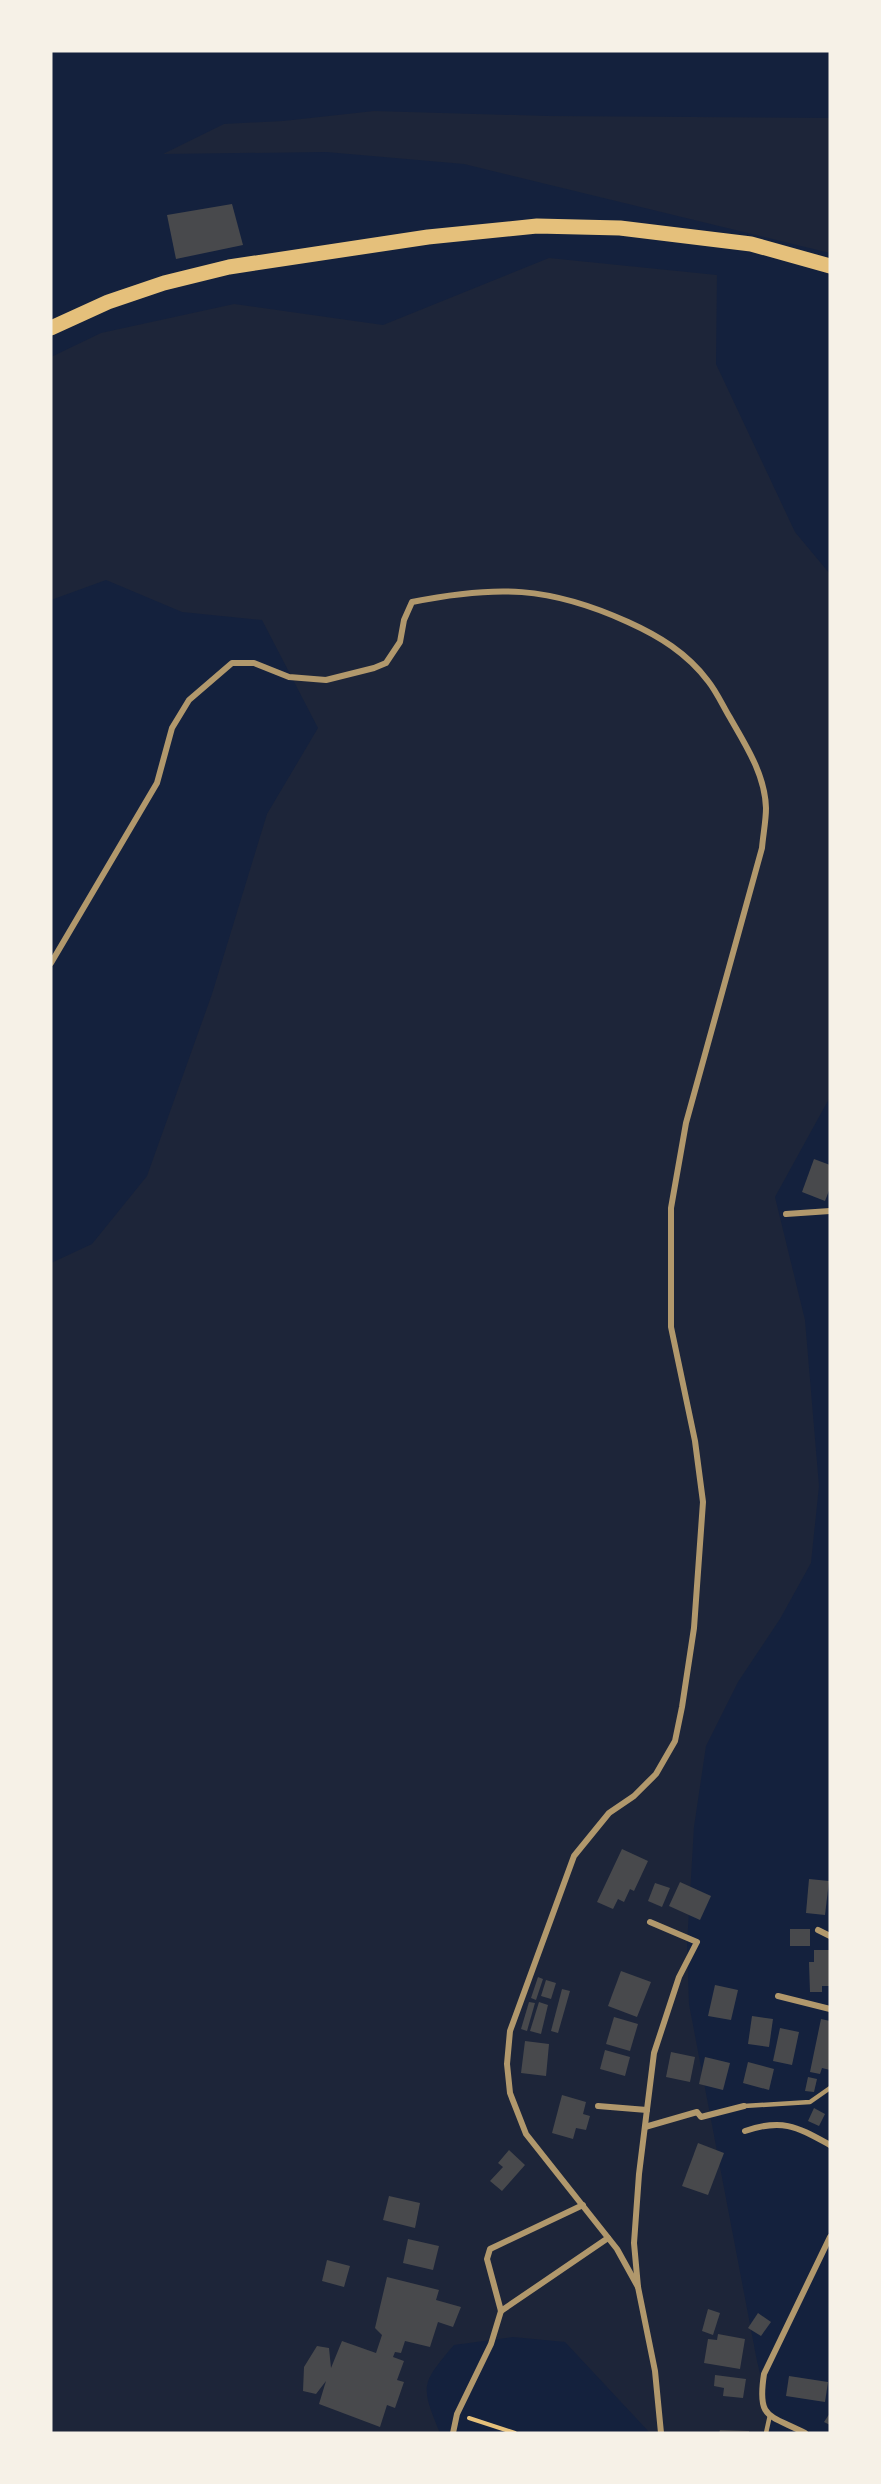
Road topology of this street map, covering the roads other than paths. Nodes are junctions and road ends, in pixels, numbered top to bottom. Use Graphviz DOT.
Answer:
graph roads {
  1 [pos="830,266"];
  2 [pos="51,328"];
  3 [pos="51,963"];
  4 [pos="830,1211"];
  5 [pos="786,1214"];
  6 [pos="650,1922"];
  7 [pos="818,1930"];
  8 [pos="830,1936"];
  9 [pos="778,1996"];
  10 [pos="830,2009"];
  11 [pos="830,2088"];
  12 [pos="598,2106"];
  13 [pos="744,2106"];
  14 [pos="647,2110"];
  15 [pos="645,2127"];
  16 [pos="745,2131"];
  17 [pos="830,2145"];
  18 [pos="583,2205"];
  19 [pos="830,2237"];
  20 [pos="608,2238"];
  21 [pos="638,2287"];
  22 [pos="501,2311"];
  23 [pos="770,2415"];
  24 [pos="453,2433"];
  25 [pos="661,2433"];
  26 [pos="766,2433"];
  27 [pos="805,2433"];
  1 -- 2 [label="main road"];
  3 -- 18 [label="street"];
  4 -- 5 [label="street"];
  6 -- 14 [label="street"];
  7 -- 8 [label="street"];
  9 -- 10 [label="street"];
  11 -- 13 [label="lane"];
  12 -- 14 [label="street"];
  13 -- 15 [label="street"];
  14 -- 15 [label="street"];
  15 -- 21 [label="street"];
  16 -- 17 [label="street"];
  18 -- 20 [label="street"];
  18 -- 22 [label="street"];
  19 -- 23 [label="street"];
  20 -- 21 [label="street"];
  20 -- 22 [label="street"];
  21 -- 25 [label="street"];
  22 -- 24 [label="street"];
  23 -- 26 [label="lane"];
  23 -- 27 [label="street"];
}
